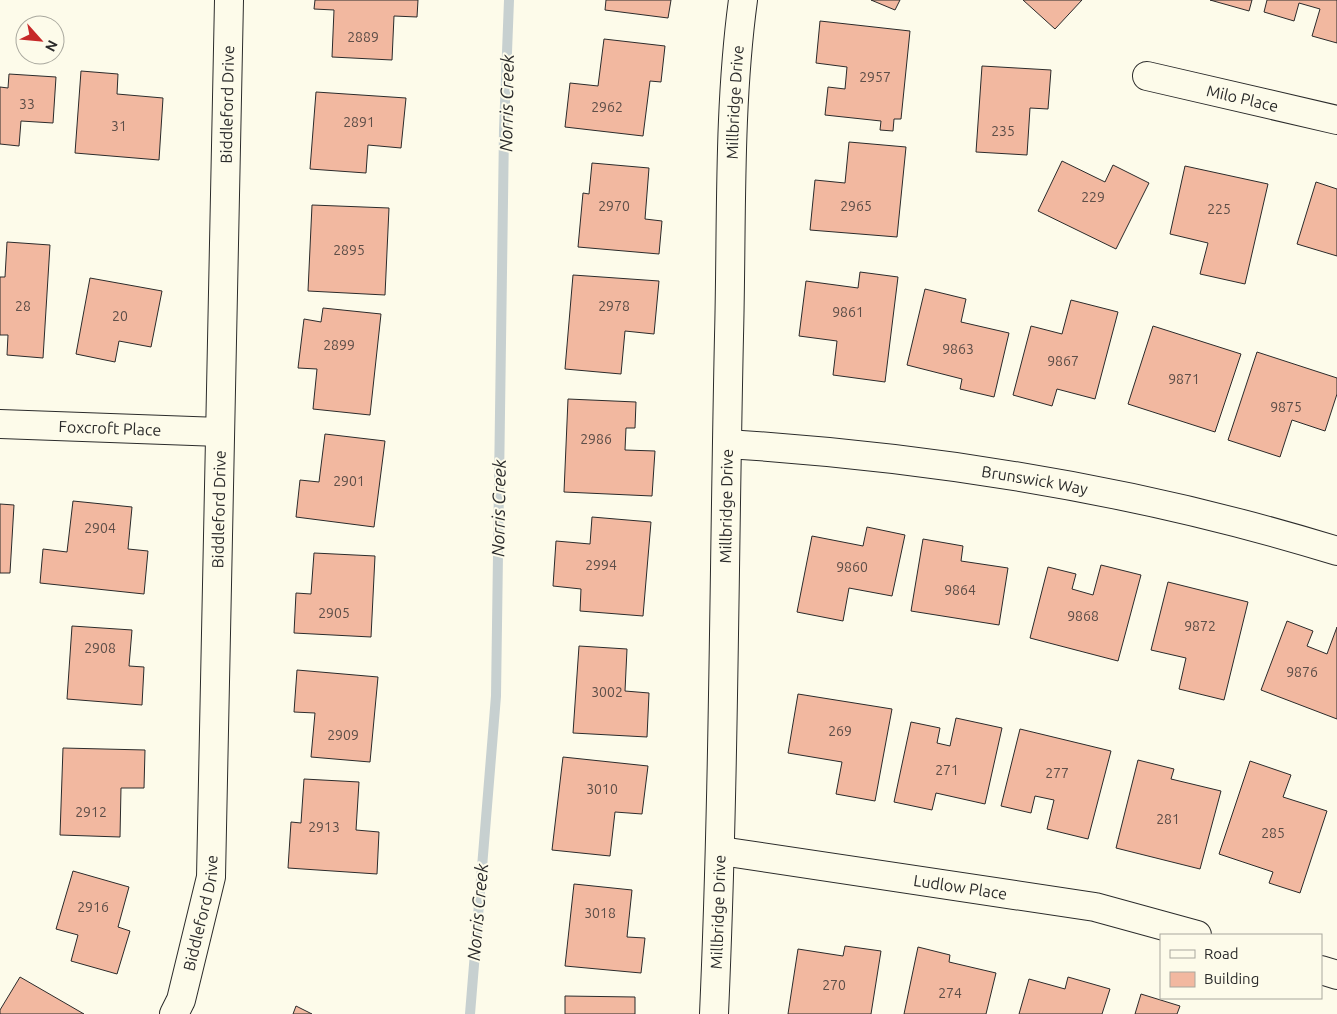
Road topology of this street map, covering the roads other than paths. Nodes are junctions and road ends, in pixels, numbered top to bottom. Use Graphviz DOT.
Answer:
graph roads {
  1 [pos="229,0"];
  2 [pos="743,0"];
  3 [pos="1147,76"];
  4 [pos="1337,120"];
  5 [pos="0,424"];
  6 [pos="220,432"];
  7 [pos="727,444"];
  8 [pos="1337,551"];
  9 [pos="721,851"];
  10 [pos="1193,934"];
  11 [pos="1322,970"];
  12 [pos="1337,975"];
  13 [pos="174,1014"];
  14 [pos="714,1014"];
  1 -- 6 [label="street, Biddleford Drive"];
  2 -- 7 [label="street, Millbridge Drive"];
  3 -- 4 [label="street, Milo Place"];
  5 -- 6 [label="street, Foxcroft Place"];
  6 -- 13 [label="street, Biddleford Drive"];
  7 -- 8 [label="street, Brunswick Way"];
  7 -- 9 [label="street, Millbridge Drive"];
  9 -- 10 [label="street, Ludlow Place"];
  9 -- 14 [label="street, Millbridge Drive"];
  11 -- 12 [label="street"];
}
